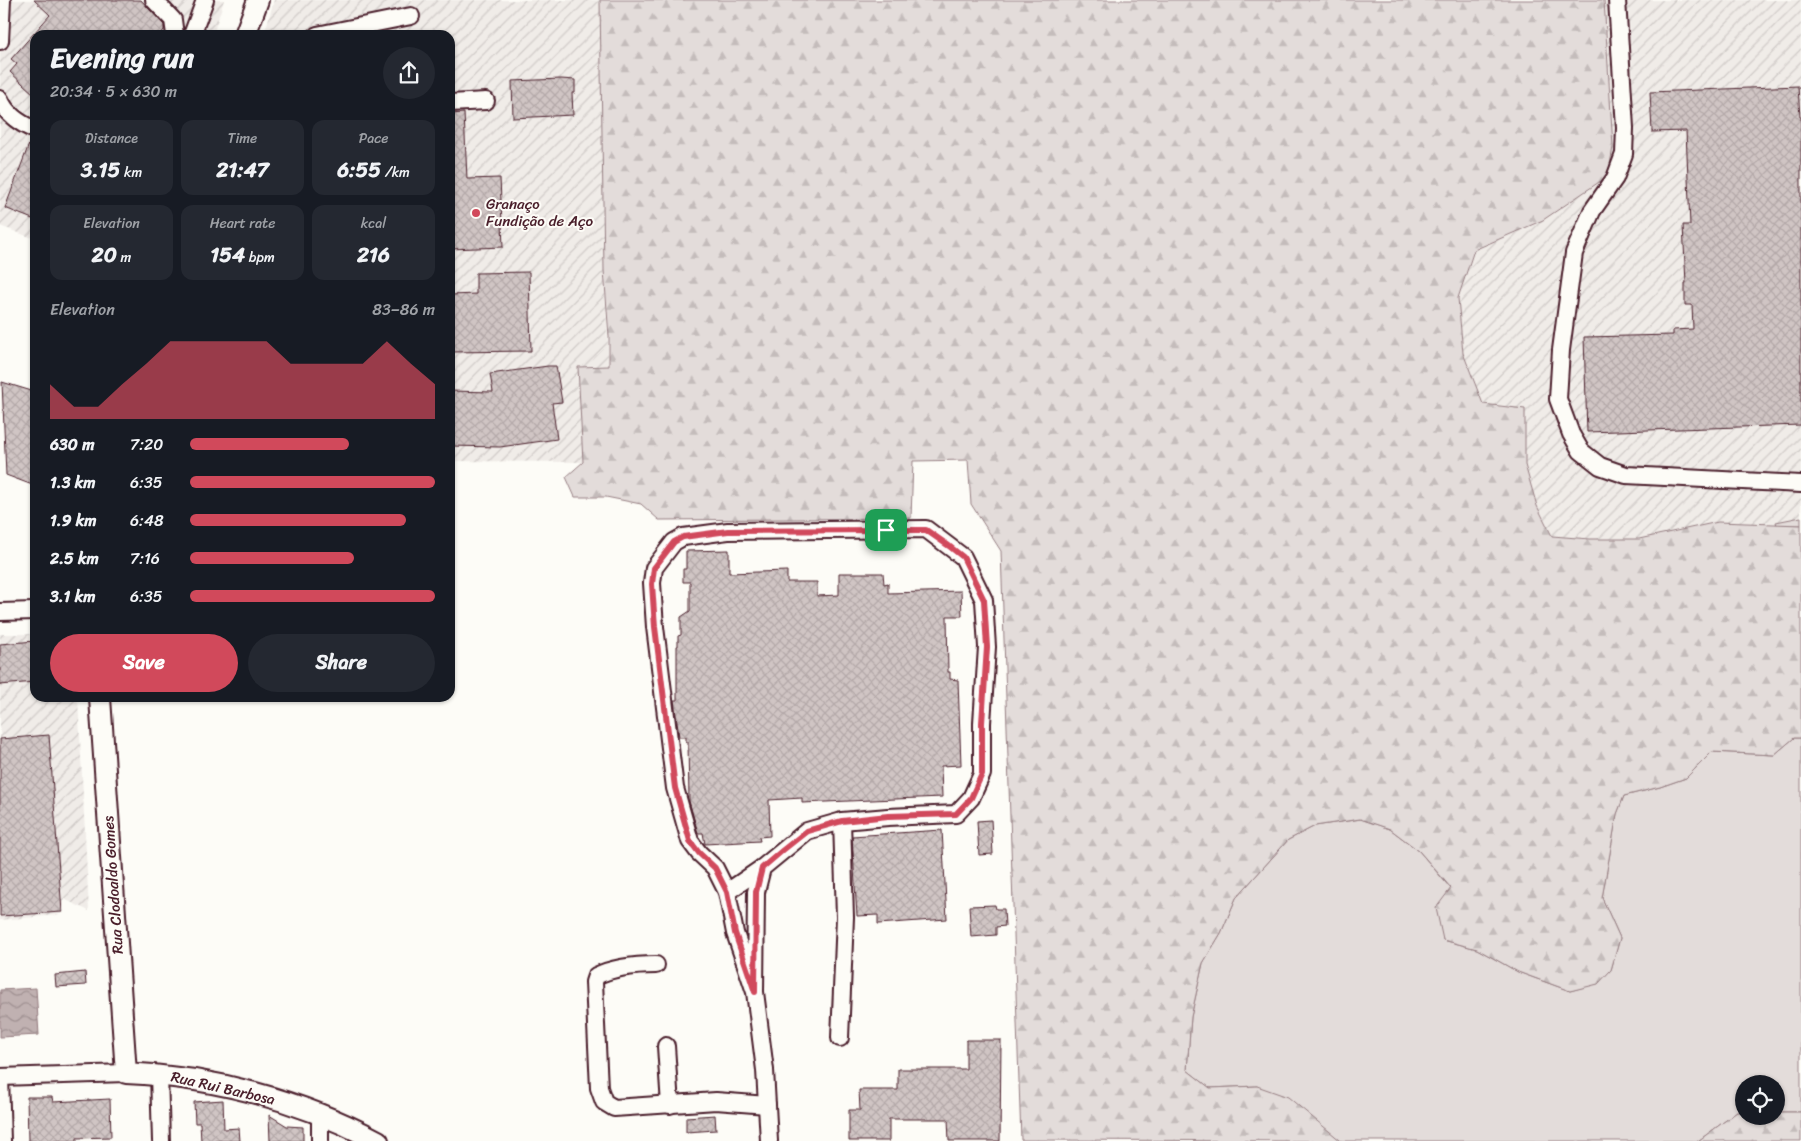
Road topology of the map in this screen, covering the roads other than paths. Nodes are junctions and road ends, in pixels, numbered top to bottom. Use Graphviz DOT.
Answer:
graph roads {
  1 [pos="2,0"];
  2 [pos="154,0"];
  3 [pos="205,0"];
  4 [pos="258,0"];
  5 [pos="1617,0"];
  6 [pos="412,16"];
  7 [pos="174,30"];
  8 [pos="194,30"];
  9 [pos="250,30"];
  10 [pos="342,30"];
  11 [pos="0,41"];
  12 [pos="0,100"];
  13 [pos="486,101"];
  14 [pos="455,104"];
  15 [pos="30,128"];
  16 [pos="1801,484"];
  17 [pos="30,611"];
  18 [pos="0,612"];
  19 [pos="100,702"];
  20 [pos="842,821"];
  21 [pos="762,868"];
  22 [pos="727,892"];
  23 [pos="656,965"];
  24 [pos="755,992"];
  25 [pos="840,1038"];
  26 [pos="666,1046"];
  27 [pos="126,1072"];
  28 [pos="159,1074"];
  29 [pos="0,1077"];
  30 [pos="670,1105"];
  31 [pos="767,1105"];
  32 [pos="320,1114"];
  33 [pos="2,1141"];
  34 [pos="161,1141"];
  35 [pos="320,1141"];
  36 [pos="378,1141"];
  37 [pos="769,1141"];
  1 -- 11 [label="street"];
  2 -- 7 [label="street"];
  3 -- 8 [label="street"];
  4 -- 9 [label="main road"];
  5 -- 16 [label="street"];
  6 -- 10 [label="street"];
  12 -- 15 [label="street"];
  13 -- 14 [label="street"];
  17 -- 18 [label="street"];
  19 -- 27 [label="main road, Rua Clodoaldo Gomes"];
  20 -- 21 [label="street"];
  20 -- 22 [label="street"];
  20 -- 25 [label="street"];
  21 -- 22 [label="street"];
  21 -- 24 [label="street"];
  22 -- 24 [label="street"];
  23 -- 30 [label="street"];
  24 -- 31 [label="street"];
  26 -- 30 [label="street"];
  27 -- 28 [label="main road, Rua Rui Barbosa"];
  27 -- 29 [label="street, Rua Rui Barbosa"];
  28 -- 32 [label="main road, Rua Rui Barbosa"];
  28 -- 34 [label="street"];
  29 -- 33 [label="street"];
  30 -- 31 [label="street"];
  31 -- 37 [label="street"];
  32 -- 35 [label="street"];
  32 -- 36 [label="main road, Rua Rui Barbosa"];
}
